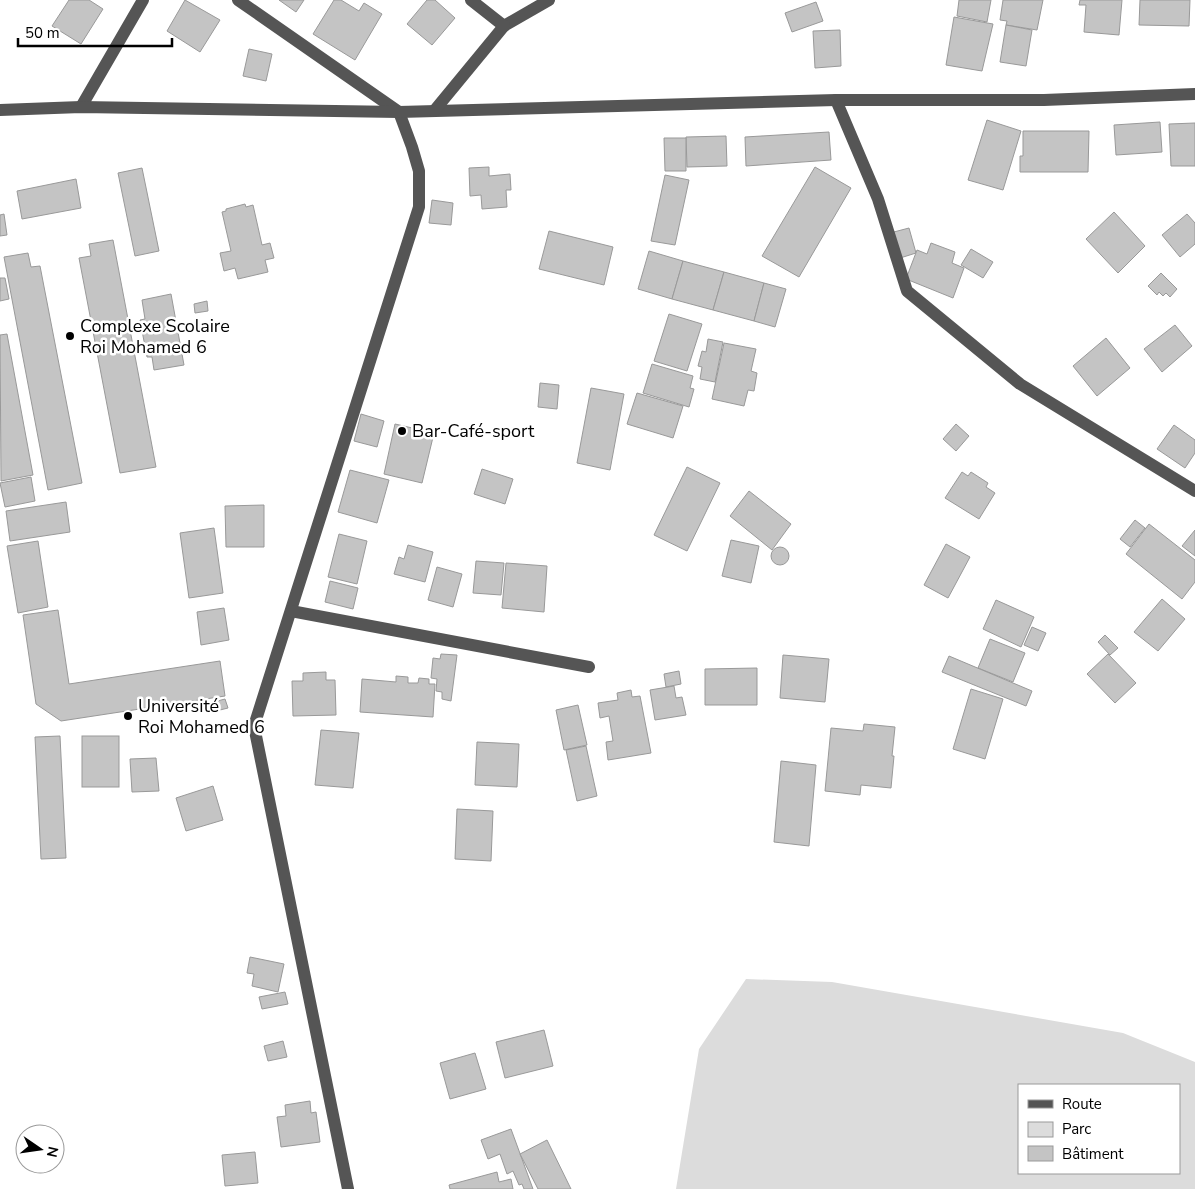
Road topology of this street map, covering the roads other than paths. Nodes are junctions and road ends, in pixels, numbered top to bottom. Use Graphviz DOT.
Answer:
graph roads {
  1 [pos="143,0"];
  2 [pos="238,0"];
  3 [pos="471,0"];
  4 [pos="549,0"];
  5 [pos="504,26"];
  6 [pos="1195,94"];
  7 [pos="836,100"];
  8 [pos="81,107"];
  9 [pos="0,110"];
  10 [pos="434,111"];
  11 [pos="399,112"];
  12 [pos="1195,491"];
  13 [pos="292,611"];
  14 [pos="589,667"];
  15 [pos="348,1189"];
  1 -- 8 [label="street"];
  2 -- 11 [label="street"];
  3 -- 5 [label="street"];
  4 -- 5 [label="street"];
  5 -- 10 [label="street"];
  6 -- 7 [label="street"];
  7 -- 10 [label="street"];
  7 -- 12 [label="street"];
  8 -- 9 [label="street"];
  8 -- 11 [label="street"];
  10 -- 11 [label="street"];
  11 -- 13 [label="street"];
  13 -- 14 [label="street"];
  13 -- 15 [label="street"];
}
